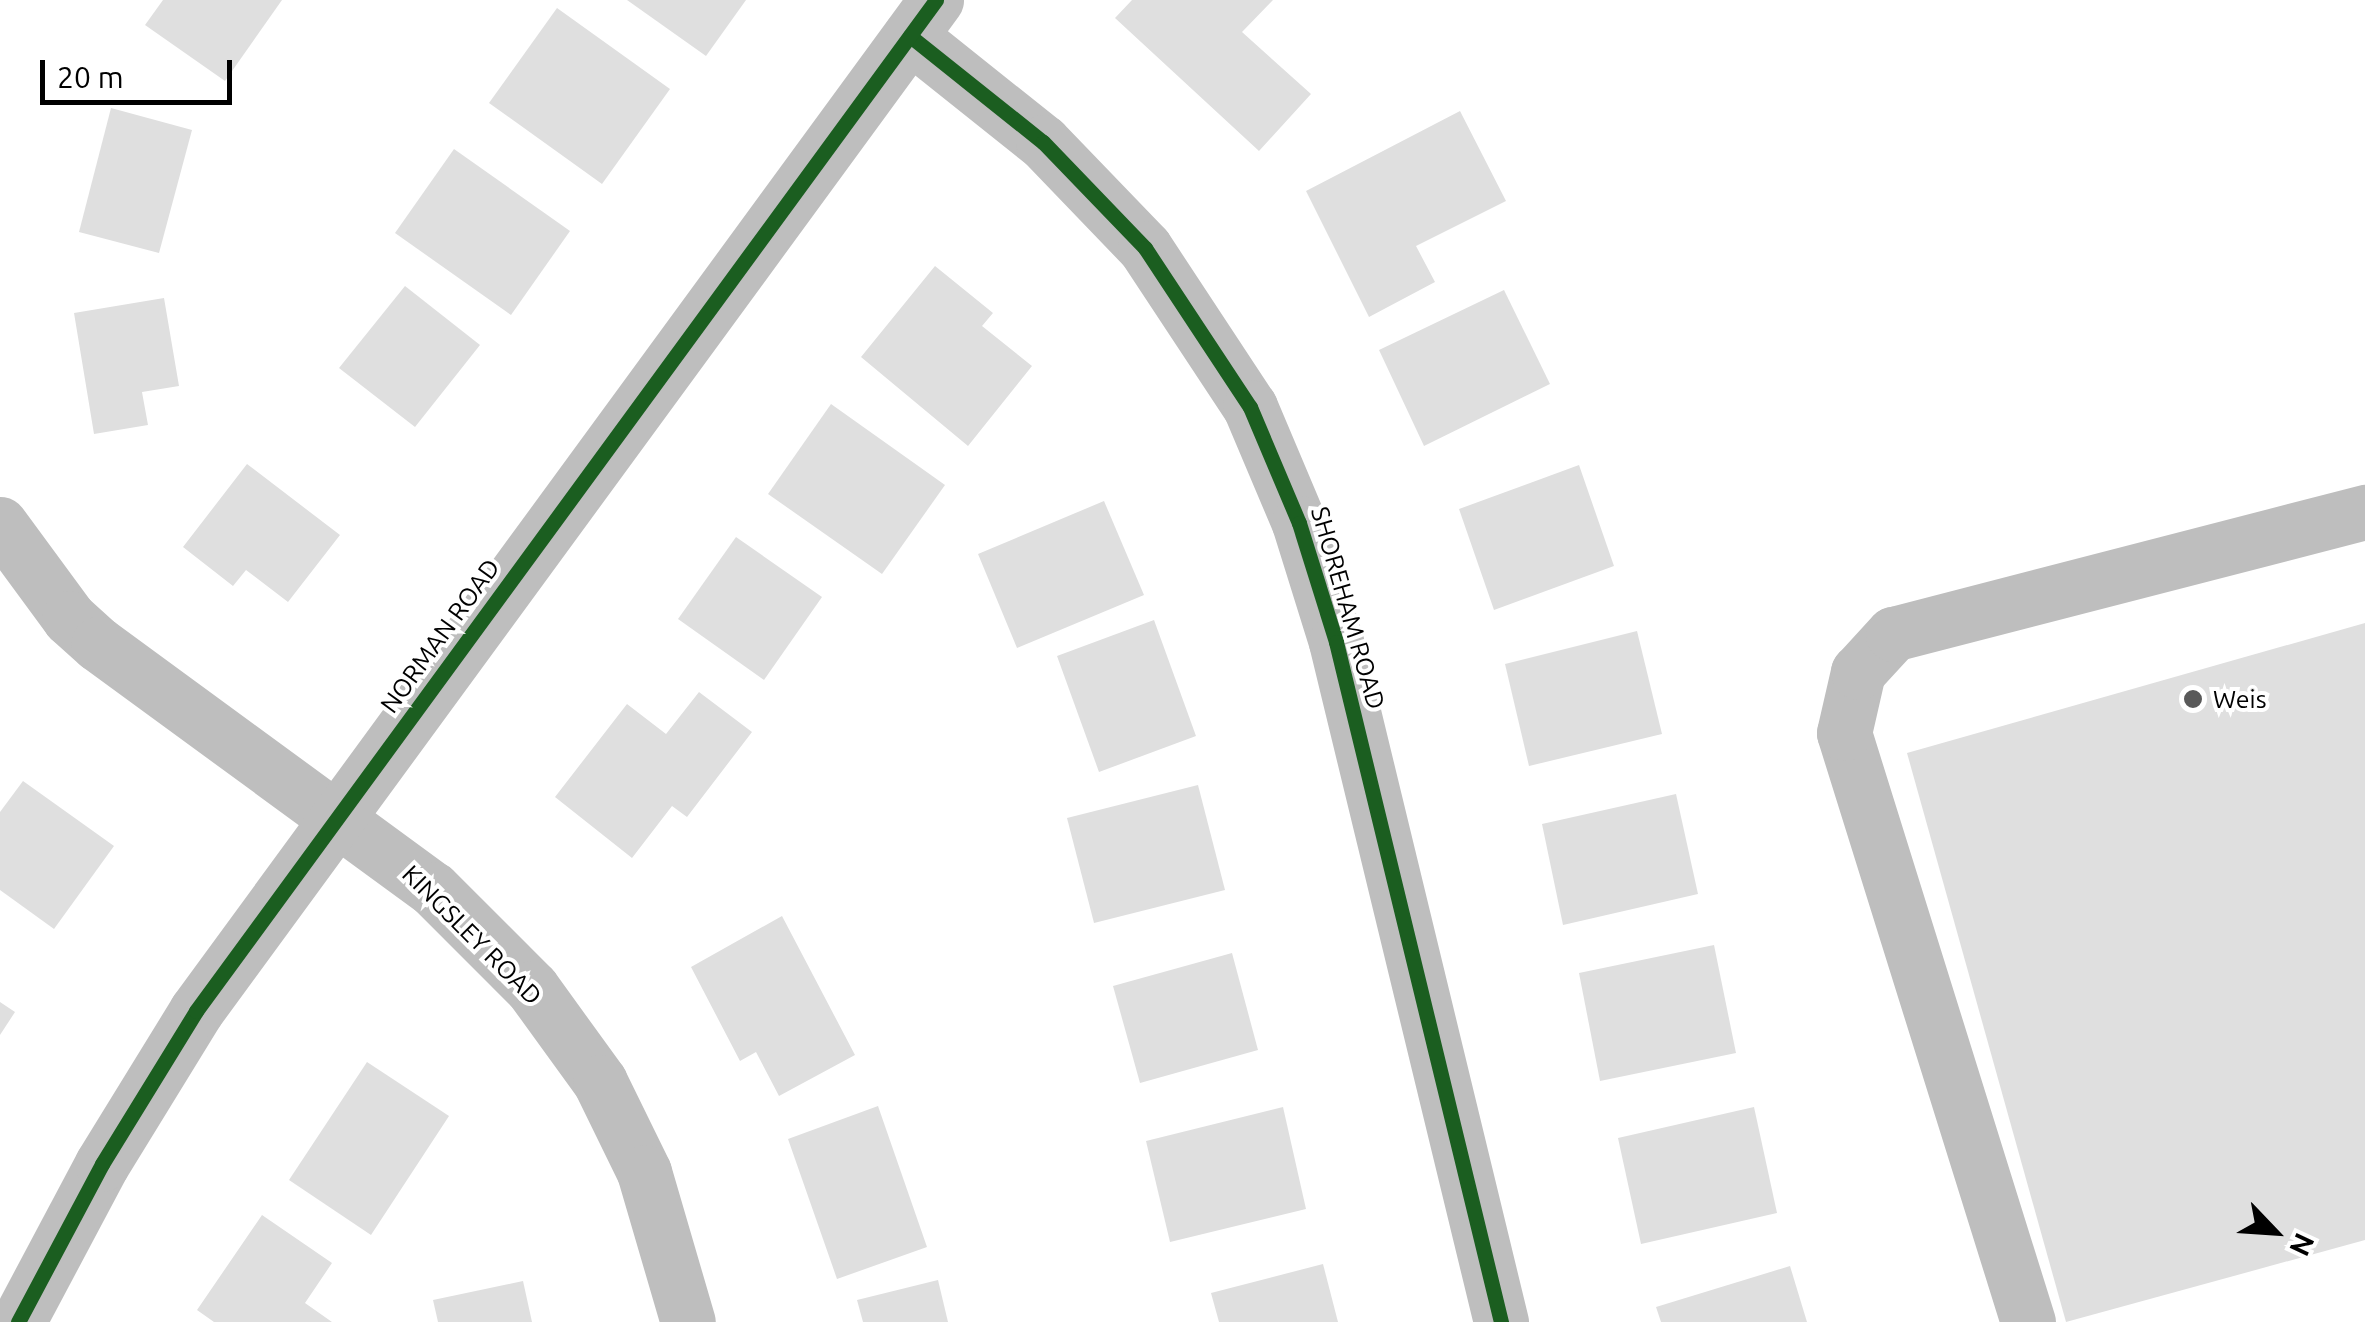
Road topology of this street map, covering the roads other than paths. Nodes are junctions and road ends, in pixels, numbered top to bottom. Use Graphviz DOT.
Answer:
graph roads {
  1 [pos="923,18"];
  2 [pos="2365,512"];
  3 [pos="0,524"];
  4 [pos="339,816"];
  5 [pos="18,1322"];
  6 [pos="688,1322"];
  7 [pos="1501,1322"];
  8 [pos="2028,1322"];
  1 -- 4 [label="street, NORMAN ROAD"];
  1 -- 7 [label="street, SHOREHAM ROAD"];
  2 -- 8 [label="street"];
  3 -- 4 [label="street, KINGSLEY ROAD"];
  4 -- 5 [label="street, NORMAN ROAD"];
  4 -- 6 [label="street, KINGSLEY ROAD"];
}
